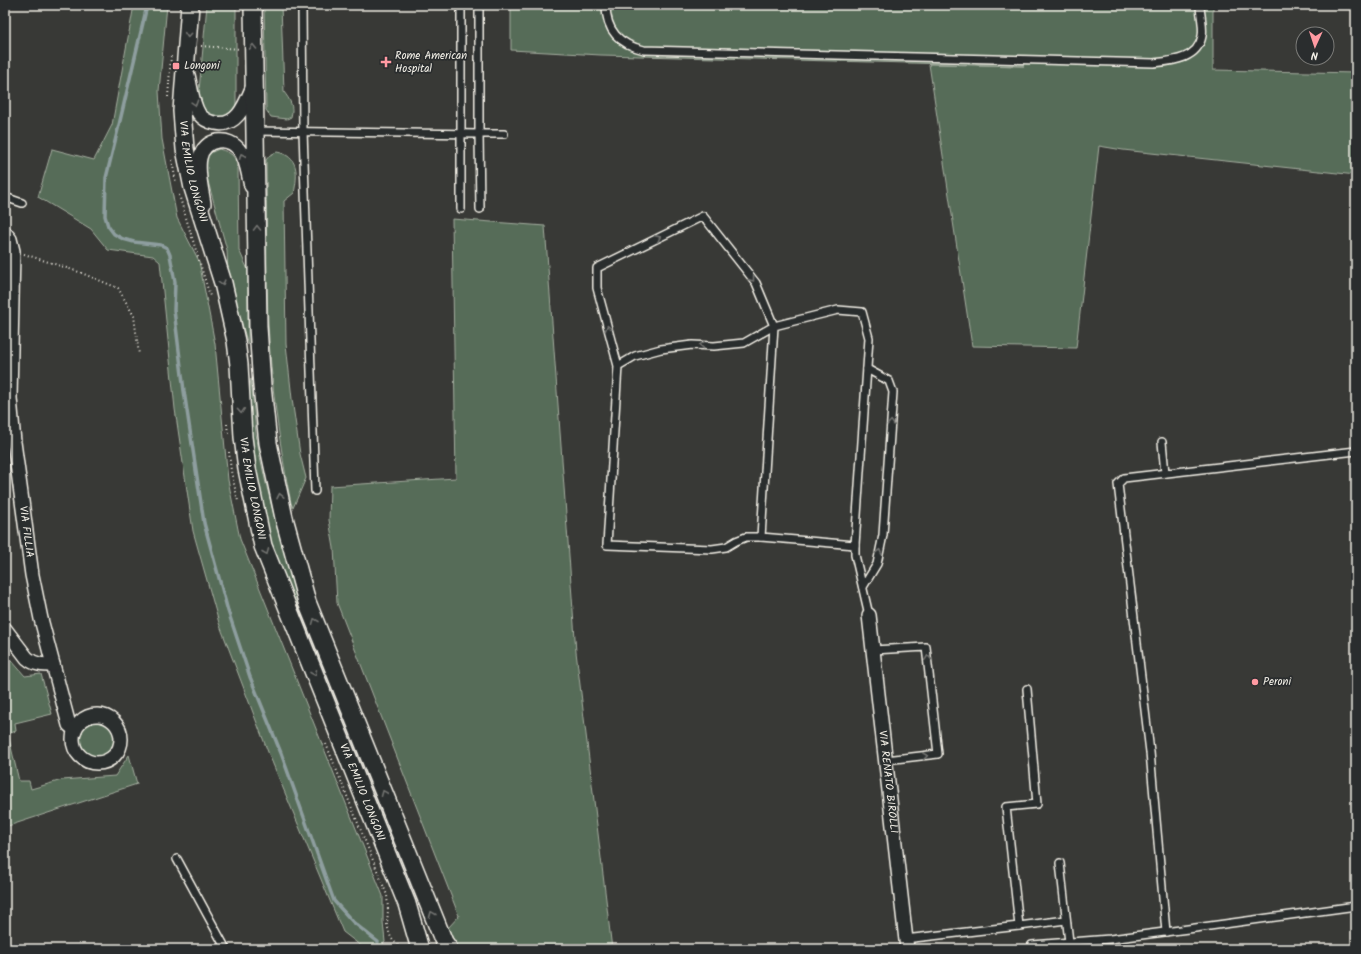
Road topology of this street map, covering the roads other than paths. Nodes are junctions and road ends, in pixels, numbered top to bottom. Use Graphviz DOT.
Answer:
graph roads {
  1 [pos="190,5"];
  2 [pos="302,5"];
  3 [pos="461,5"];
  4 [pos="479,5"];
  5 [pos="606,5"];
  6 [pos="1200,5"];
  7 [pos="252,7"];
  8 [pos="185,65"];
  9 [pos="254,84"];
  10 [pos="255,131"];
  11 [pos="303,131"];
  12 [pos="461,134"];
  13 [pos="479,134"];
  14 [pos="504,134"];
  15 [pos="5,197"];
  16 [pos="22,203"];
  17 [pos="257,207"];
  18 [pos="461,209"];
  19 [pos="480,209"];
  20 [pos="5,233"];
  21 [pos="211,245"];
  22 [pos="774,326"];
  23 [pos="618,366"];
  24 [pos="867,369"];
  25 [pos="1162,442"];
  26 [pos="1356,451"];
  27 [pos="1166,473"];
  28 [pos="315,491"];
  29 [pos="761,537"];
  30 [pos="855,545"];
  31 [pos="863,587"];
  32 [pos="869,615"];
  33 [pos="5,629"];
  34 [pos="873,650"];
  35 [pos="53,665"];
  36 [pos="1027,689"];
  37 [pos="75,730"];
  38 [pos="886,760"];
  39 [pos="177,859"];
  40 [pos="1060,863"];
  41 [pos="1356,906"];
  42 [pos="1066,920"];
  43 [pos="1019,926"];
  44 [pos="1166,932"];
  45 [pos="1069,942"];
  46 [pos="906,944"];
  47 [pos="226,949"];
  48 [pos="420,949"];
  49 [pos="449,949"];
  50 [pos="1032,949"];
  1 -- 8 [label="street, VIA EMILIO LONGONI, one-way"];
  2 -- 11 [label="lane"];
  3 -- 12 [label="lane"];
  4 -- 13 [label="lane"];
  5 -- 6 [label="lane"];
  9 -- 7 [label="street, VIA EMILIO LONGONI, one-way"];
  8 -- 9 [label="street, one-way"];
  8 -- 21 [label="street, VIA EMILIO LONGONI"];
  9 -- 10 [label="street, VIA EMILIO LONGONI"];
  10 -- 11 [label="lane"];
  10 -- 17 [label="street, VIA EMILIO LONGONI"];
  11 -- 12 [label="lane"];
  11 -- 28 [label="lane"];
  12 -- 13 [label="lane"];
  12 -- 18 [label="lane"];
  13 -- 14 [label="lane"];
  13 -- 19 [label="lane"];
  15 -- 16 [label="lane"];
  17 -- 21 [label="street, one-way"];
  49 -- 17 [label="street, VIA EMILIO LONGONI, one-way"];
  20 -- 35 [label="street, VIA FILLIA"];
  21 -- 48 [label="street, VIA EMILIO LONGONI, one-way"];
  22 -- 23 [label="lane, one-way"];
  23 -- 22 [label="lane, one-way"];
  22 -- 24 [label="lane"];
  22 -- 29 [label="lane"];
  23 -- 29 [label="lane"];
  24 -- 30 [label="lane"];
  31 -- 24 [label="lane, one-way"];
  25 -- 27 [label="lane"];
  26 -- 27 [label="lane"];
  27 -- 44 [label="lane"];
  29 -- 30 [label="lane"];
  30 -- 31 [label="lane"];
  31 -- 32 [label="lane"];
  32 -- 34 [label="street, VIA RENATO BIROLLI"];
  33 -- 35 [label="street"];
  34 -- 38 [label="street, VIA RENATO BIROLLI"];
  38 -- 34 [label="lane, one-way"];
  35 -- 37 [label="street, VIA FILLIA"];
  36 -- 43 [label="lane"];
  38 -- 46 [label="street, VIA RENATO BIROLLI"];
  39 -- 47 [label="lane"];
  40 -- 42 [label="lane"];
  41 -- 44 [label="lane"];
  42 -- 43 [label="lane"];
  42 -- 45 [label="lane"];
  43 -- 46 [label="lane"];
  44 -- 45 [label="lane"];
  45 -- 50 [label="lane"];
}
